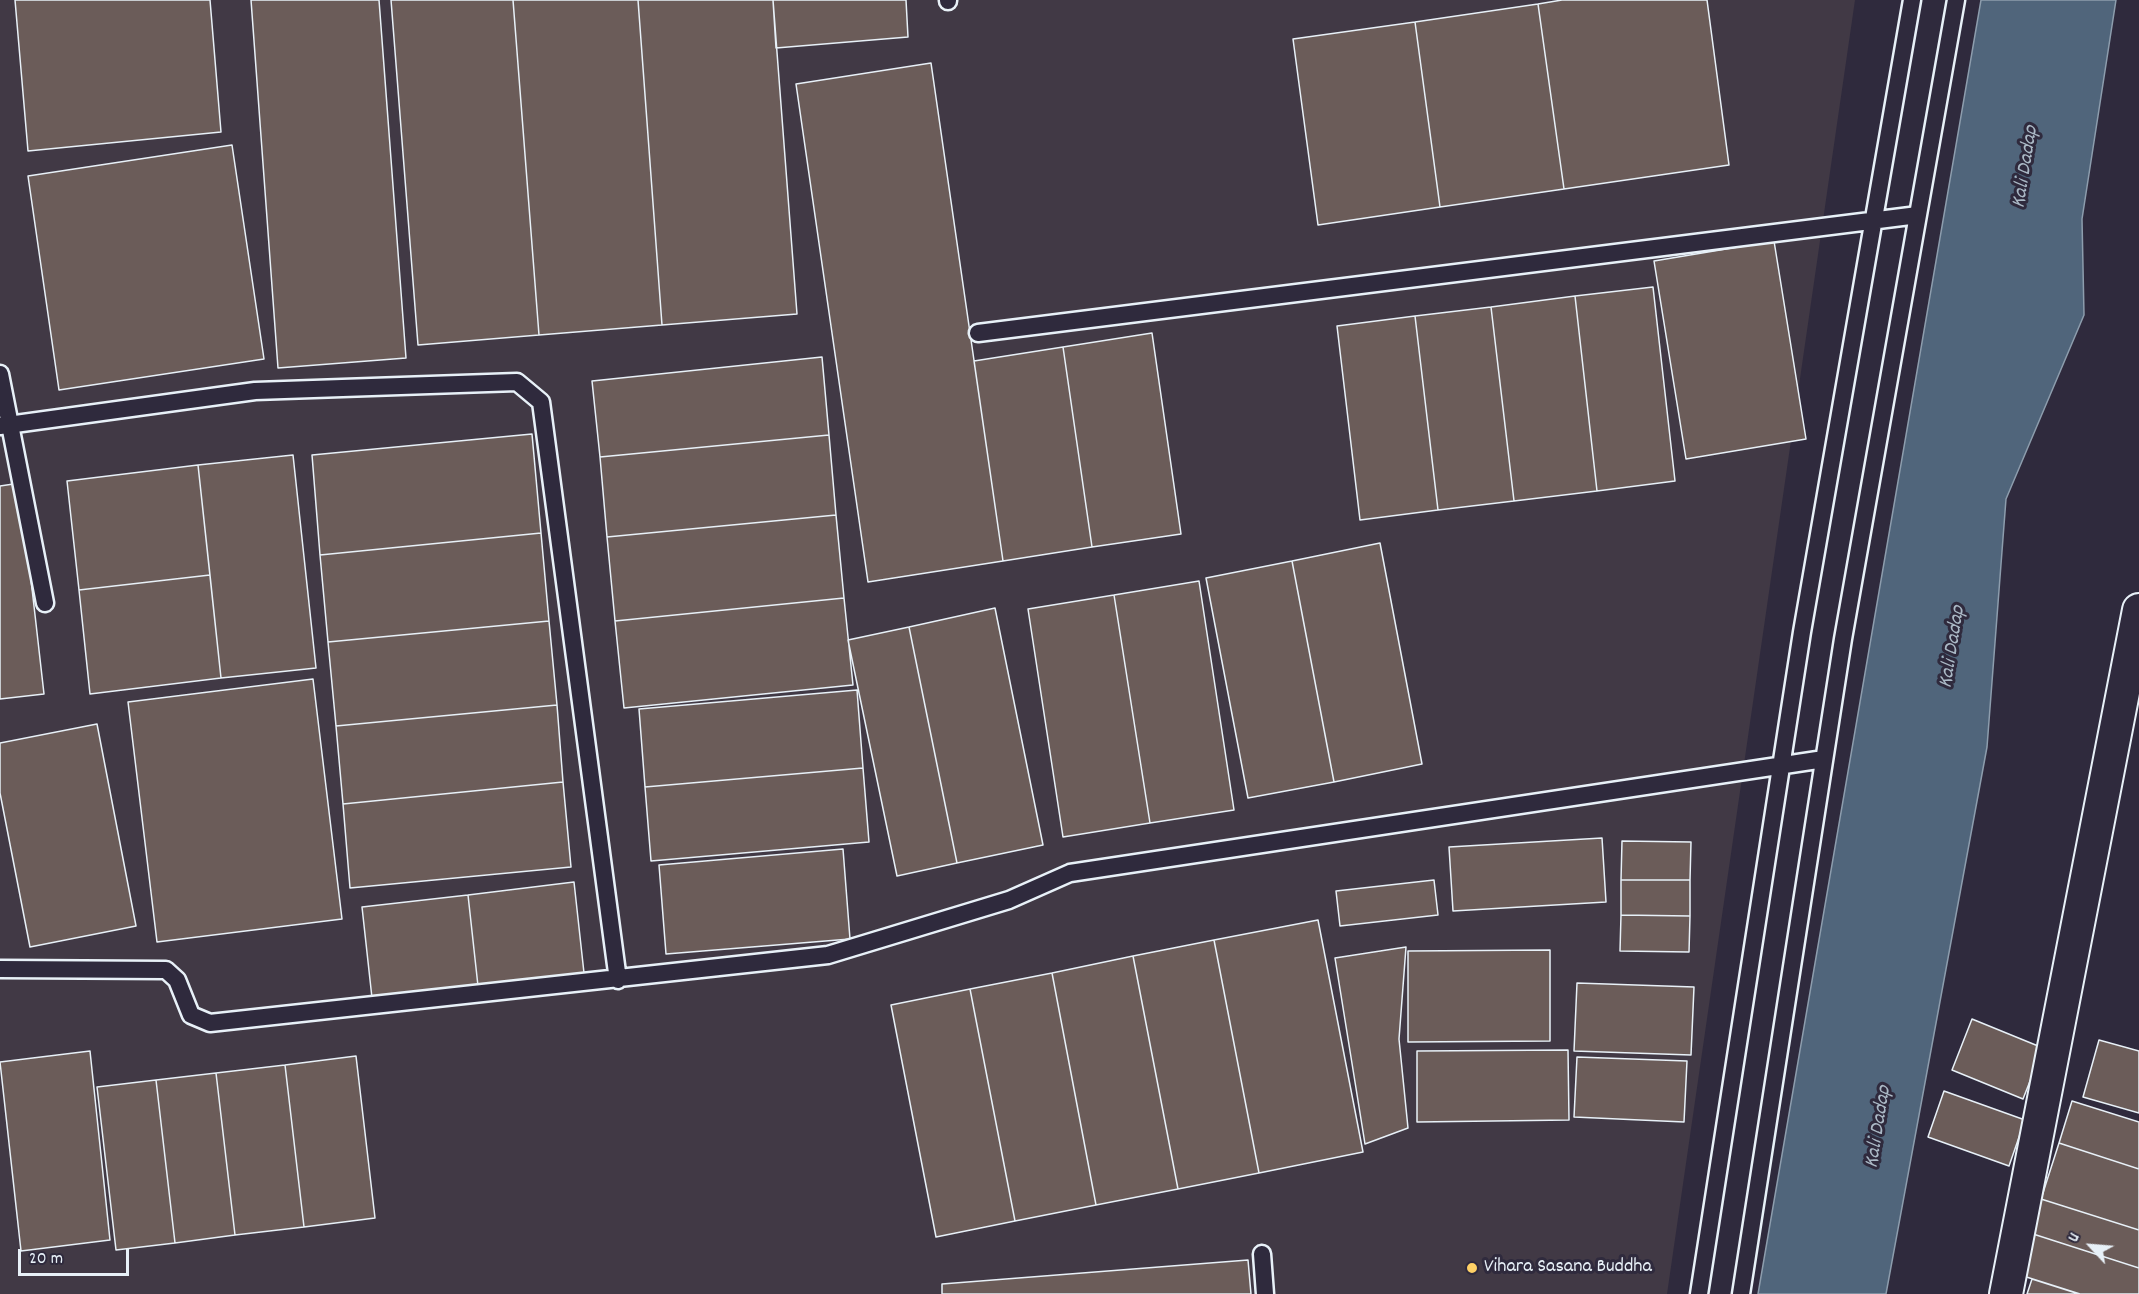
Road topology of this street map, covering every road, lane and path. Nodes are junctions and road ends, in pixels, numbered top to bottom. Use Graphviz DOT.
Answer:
graph roads {
  1 [pos="1912,0"];
  2 [pos="1956,0"];
  3 [pos="1918,214"];
  4 [pos="1873,222"];
  5 [pos="978,333"];
  6 [pos="0,374"];
  7 [pos="5,426"];
  8 [pos="45,603"];
  9 [pos="2139,610"];
  10 [pos="1824,759"];
  11 [pos="1781,766"];
  12 [pos="0,969"];
  13 [pos="618,980"];
  14 [pos="1262,1254"];
  15 [pos="1265,1294"];
  16 [pos="1699,1294"];
  17 [pos="1741,1294"];
  18 [pos="2006,1294"];
  1 -- 4 [label="lane"];
  2 -- 3 [label="lane"];
  3 -- 4 [label="lane"];
  3 -- 10 [label="lane"];
  4 -- 5 [label="lane"];
  4 -- 11 [label="lane"];
  6 -- 7 [label="lane"];
  7 -- 8 [label="lane"];
  7 -- 13 [label="lane"];
  9 -- 18 [label="street"];
  10 -- 11 [label="lane"];
  10 -- 17 [label="lane"];
  11 -- 13 [label="lane"];
  11 -- 16 [label="lane"];
  12 -- 13 [label="lane"];
  14 -- 15 [label="lane"];
}
